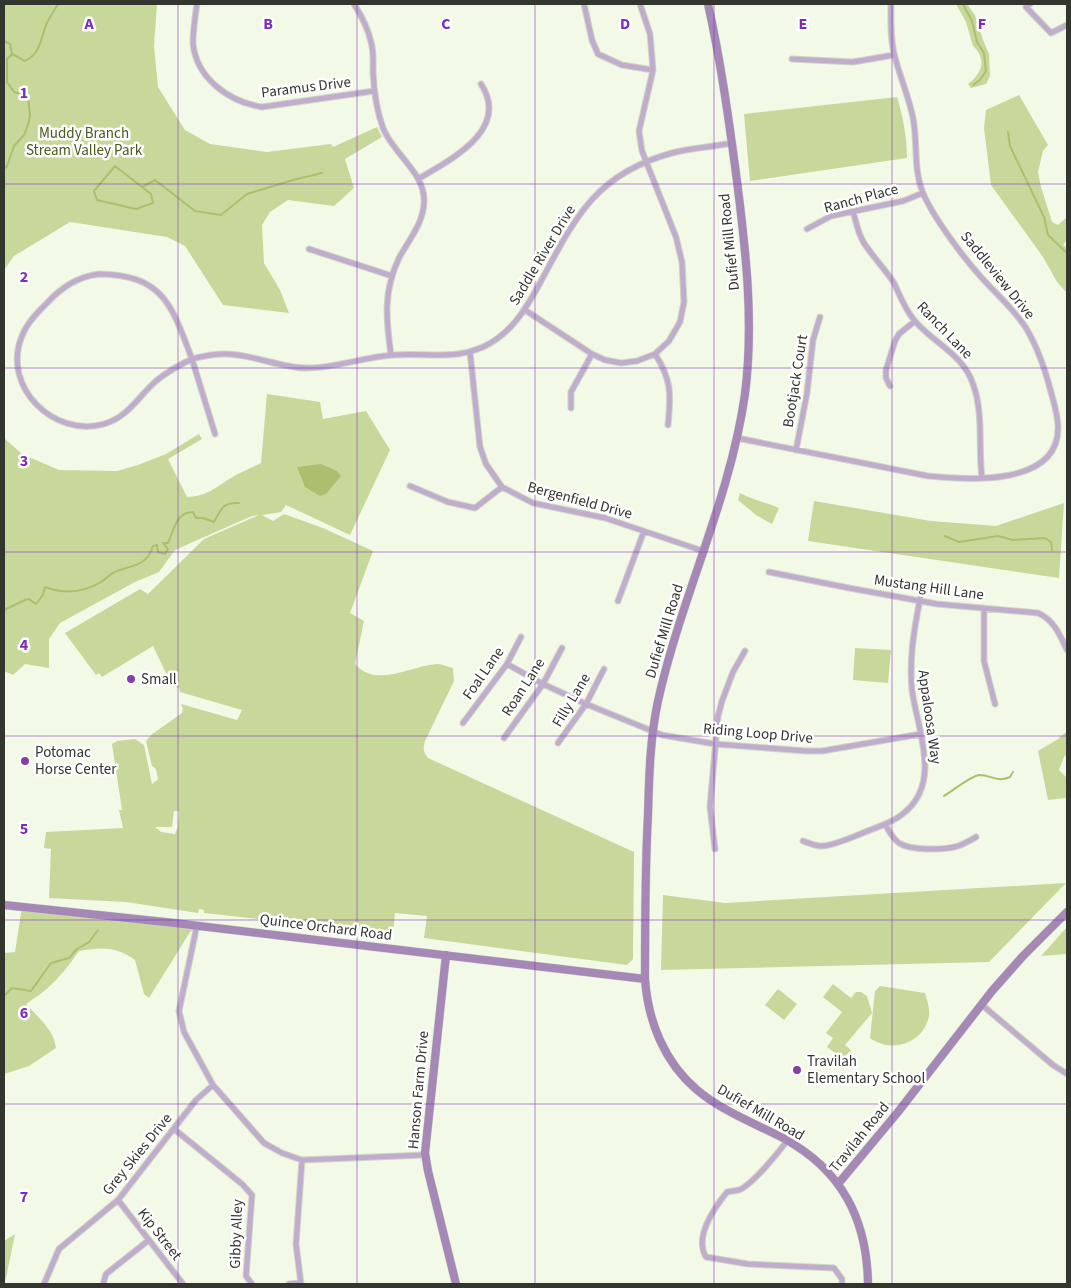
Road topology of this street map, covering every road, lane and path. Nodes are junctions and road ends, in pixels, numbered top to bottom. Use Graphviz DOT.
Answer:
graph roads {
  1 [pos="197,4"];
  2 [pos="354,4"];
  3 [pos="584,4"];
  4 [pos="640,4"];
  5 [pos="708,4"];
  6 [pos="890,4"];
  7 [pos="1030,4"];
  8 [pos="1067,25"];
  9 [pos="894,55"];
  10 [pos="792,59"];
  11 [pos="653,70"];
  12 [pos="481,84"];
  13 [pos="374,92"];
  14 [pos="732,143"];
  15 [pos="646,162"];
  16 [pos="418,179"];
  17 [pos="923,193"];
  18 [pos="853,211"];
  19 [pos="807,229"];
  20 [pos="309,250"];
  21 [pos="392,276"];
  22 [pos="525,310"];
  23 [pos="820,317"];
  24 [pos="914,320"];
  25 [pos="470,352"];
  26 [pos="592,354"];
  27 [pos="654,354"];
  28 [pos="391,355"];
  29 [pos="192,360"];
  30 [pos="890,386"];
  31 [pos="570,408"];
  32 [pos="668,425"];
  33 [pos="215,434"];
  34 [pos="738,438"];
  35 [pos="796,450"];
  36 [pos="982,478"];
  37 [pos="410,486"];
  38 [pos="502,487"];
  39 [pos="644,531"];
  40 [pos="703,551"];
  41 [pos="769,572"];
  42 [pos="920,600"];
  43 [pos="618,601"];
  44 [pos="984,608"];
  45 [pos="521,637"];
  46 [pos="562,648"];
  47 [pos="1067,650"];
  48 [pos="745,651"];
  49 [pos="507,664"];
  50 [pos="604,669"];
  51 [pos="543,684"];
  52 [pos="586,704"];
  53 [pos="995,704"];
  54 [pos="463,722"];
  55 [pos="653,732"];
  56 [pos="920,734"];
  57 [pos="504,738"];
  58 [pos="558,743"];
  59 [pos="715,744"];
  60 [pos="885,824"];
  61 [pos="976,837"];
  62 [pos="803,840"];
  63 [pos="715,848"];
  64 [pos="4,905"];
  65 [pos="1067,912"];
  66 [pos="197,925"];
  67 [pos="446,955"];
  68 [pos="645,979"];
  69 [pos="982,1005"];
  70 [pos="1067,1074"];
  71 [pos="213,1085"];
  72 [pos="174,1129"];
  73 [pos="787,1141"];
  74 [pos="425,1155"];
  75 [pos="302,1160"];
  76 [pos="838,1184"];
  77 [pos="118,1200"];
  78 [pos="149,1240"];
  79 [pos="44,1284"];
  80 [pos="102,1284"];
  81 [pos="183,1284"];
  82 [pos="252,1284"];
  83 [pos="289,1284"];
  84 [pos="301,1284"];
  85 [pos="456,1284"];
  86 [pos="842,1284"];
  87 [pos="868,1284"];
  1 -- 13 [label="street, Paramus Drive"];
  2 -- 13 [label="street, Paramus Drive"];
  3 -- 11 [label="street"];
  4 -- 11 [label="street"];
  5 -- 14 [label="main road, Dufief Mill Road"];
  6 -- 9 [label="street, Saddleview Drive"];
  7 -- 8 [label="street"];
  9 -- 10 [label="street"];
  9 -- 17 [label="street, Saddleview Drive"];
  11 -- 15 [label="street"];
  12 -- 16 [label="street"];
  13 -- 16 [label="street, Paramus Drive"];
  14 -- 15 [label="street, Saddle River Drive"];
  14 -- 34 [label="main road, Dufief Mill Road"];
  15 -- 22 [label="street, Saddle River Drive"];
  15 -- 27 [label="street"];
  16 -- 21 [label="street, Paramus Drive"];
  17 -- 18 [label="street, Ranch Place"];
  17 -- 36 [label="street, Saddleview Drive"];
  18 -- 19 [label="street, Ranch Place"];
  18 -- 24 [label="street, Ranch Lane"];
  20 -- 21 [label="street"];
  21 -- 28 [label="street, Paramus Drive"];
  22 -- 25 [label="street, Saddle River Drive"];
  22 -- 26 [label="street"];
  23 -- 35 [label="street, Bootjack Court"];
  24 -- 30 [label="street"];
  24 -- 36 [label="street, Ranch Lane"];
  25 -- 28 [label="street, Saddle River Drive"];
  25 -- 38 [label="street, Bergenfield Drive"];
  26 -- 27 [label="street"];
  26 -- 31 [label="street"];
  27 -- 32 [label="street"];
  28 -- 29 [label="street, Saddle River Drive"];
  29 -- 29 [label="street, Saddle River Drive"];
  29 -- 33 [label="street"];
  34 -- 35 [label="street, Saddleview Drive"];
  34 -- 40 [label="main road, Dufief Mill Road"];
  35 -- 36 [label="street, Saddleview Drive"];
  37 -- 38 [label="street"];
  38 -- 39 [label="street, Bergenfield Drive"];
  39 -- 40 [label="street, Bergenfield Drive"];
  39 -- 43 [label="street"];
  40 -- 55 [label="main road, Dufief Mill Road"];
  41 -- 42 [label="street, Mustang Hill Lane"];
  42 -- 44 [label="street, Mustang Hill Lane"];
  42 -- 56 [label="street, Appaloosa Way"];
  44 -- 47 [label="street, Mustang Hill Lane"];
  44 -- 53 [label="street"];
  45 -- 49 [label="street, Foal Lane"];
  46 -- 51 [label="street, Roan Lane"];
  48 -- 59 [label="street"];
  49 -- 51 [label="street, Riding Loop Drive"];
  49 -- 54 [label="street, Foal Lane"];
  50 -- 52 [label="street, Filly Lane"];
  51 -- 52 [label="street, Riding Loop Drive"];
  51 -- 57 [label="street, Roan Lane"];
  52 -- 55 [label="street, Riding Loop Drive"];
  52 -- 58 [label="street, Filly Lane"];
  55 -- 59 [label="street, Riding Loop Drive"];
  55 -- 68 [label="main road, Dufief Mill Road"];
  56 -- 59 [label="street, Riding Loop Drive"];
  56 -- 60 [label="street, Appaloosa Way"];
  59 -- 63 [label="street"];
  60 -- 61 [label="street"];
  60 -- 62 [label="street, Appaloosa Way"];
  64 -- 66 [label="main road, Quince Orchard Road"];
  65 -- 69 [label="main road, Travilah Road"];
  66 -- 67 [label="main road, Quince Orchard Road"];
  66 -- 71 [label="street"];
  67 -- 68 [label="main road, Quince Orchard Road"];
  67 -- 74 [label="main road, Hanson Farm Drive"];
  68 -- 73 [label="main road, Dufief Mill Road"];
  69 -- 70 [label="street"];
  69 -- 76 [label="main road, Travilah Road"];
  71 -- 72 [label="street, Grey Skies Drive"];
  71 -- 75 [label="street"];
  72 -- 77 [label="street, Grey Skies Drive"];
  72 -- 82 [label="street, Gibby Alley"];
  73 -- 76 [label="main road, Dufief Mill Road"];
  73 -- 86 [label="street"];
  74 -- 75 [label="street"];
  74 -- 85 [label="main road, Hanson Farm Drive"];
  75 -- 84 [label="street"];
  76 -- 87 [label="main road, Travilah Road"];
  77 -- 78 [label="street, Kip Street"];
  77 -- 79 [label="street, Grey Skies Drive"];
  78 -- 80 [label="street"];
  78 -- 81 [label="street, Kip Street"];
  83 -- 84 [label="street"];
}
